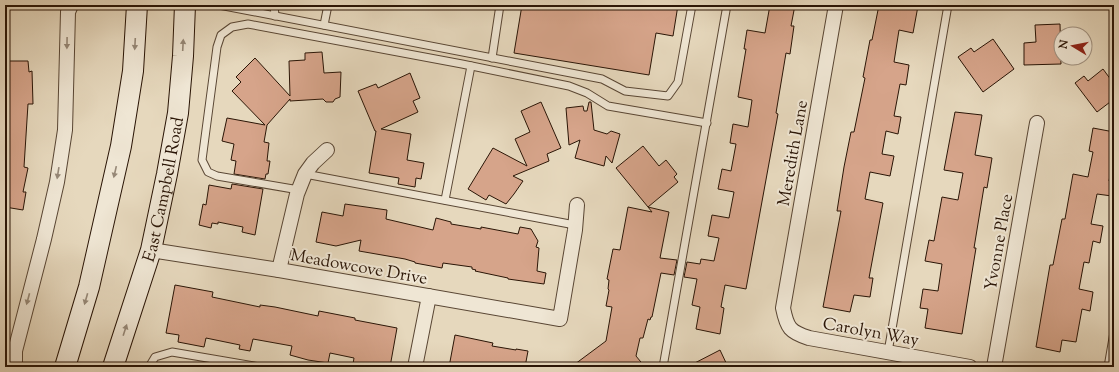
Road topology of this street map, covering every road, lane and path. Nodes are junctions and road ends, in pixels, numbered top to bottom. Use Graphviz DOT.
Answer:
graph roads {
  1 [pos="71,5"];
  2 [pos="137,5"];
  3 [pos="185,5"];
  4 [pos="218,5"];
  5 [pos="274,5"];
  6 [pos="328,5"];
  7 [pos="500,5"];
  8 [pos="692,5"];
  9 [pos="727,5"];
  10 [pos="836,5"];
  11 [pos="948,5"];
  12 [pos="1109,5"];
  13 [pos="1114,7"];
  14 [pos="275,16"];
  15 [pos="324,25"];
  16 [pos="492,58"];
  17 [pos="471,66"];
  18 [pos="707,123"];
  19 [pos="1037,124"];
  20 [pos="327,150"];
  21 [pos="305,174"];
  22 [pos="299,190"];
  23 [pos="445,200"];
  24 [pos="577,205"];
  25 [pos="575,225"];
  26 [pos="151,250"];
  27 [pos="279,270"];
  28 [pos="429,296"];
  29 [pos="783,308"];
  30 [pos="1114,332"];
  31 [pos="888,352"];
  32 [pos="15,367"];
  33 [pos="65,367"];
  34 [pos="113,367"];
  35 [pos="149,367"];
  36 [pos="260,367"];
  37 [pos="415,367"];
  38 [pos="663,367"];
  39 [pos="970,367"];
  40 [pos="994,367"];
  41 [pos="1108,367"];
  1 -- 32 [label="street, one-way"];
  2 -- 33 [label="main road, one-way"];
  26 -- 3 [label="main road, East Campbell Road, one-way"];
  4 -- 14 [label="lane"];
  5 -- 14 [label="lane"];
  6 -- 15 [label="lane"];
  7 -- 16 [label="lane"];
  8 -- 16 [label="lane"];
  9 -- 18 [label="lane"];
  10 -- 29 [label="street, Meredith Lane"];
  11 -- 31 [label="lane"];
  12 -- 13 [label="lane"];
  14 -- 15 [label="lane"];
  15 -- 16 [label="lane"];
  17 -- 18 [label="lane"];
  17 -- 22 [label="lane"];
  17 -- 23 [label="lane"];
  18 -- 38 [label="lane"];
  19 -- 40 [label="street, Yvonne Place"];
  20 -- 21 [label="street"];
  21 -- 22 [label="street"];
  21 -- 23 [label="lane"];
  22 -- 27 [label="street"];
  23 -- 25 [label="lane"];
  24 -- 25 [label="street"];
  25 -- 28 [label="street, Meadowcove Drive"];
  26 -- 27 [label="street, Meadowcove Drive"];
  34 -- 26 [label="main road, East Campbell Road, one-way"];
  27 -- 28 [label="street, Meadowcove Drive"];
  28 -- 37 [label="street"];
  29 -- 31 [label="street, Carolyn Way"];
  30 -- 41 [label="lane"];
  31 -- 39 [label="street, Carolyn Way"];
  35 -- 36 [label="lane"];
}
